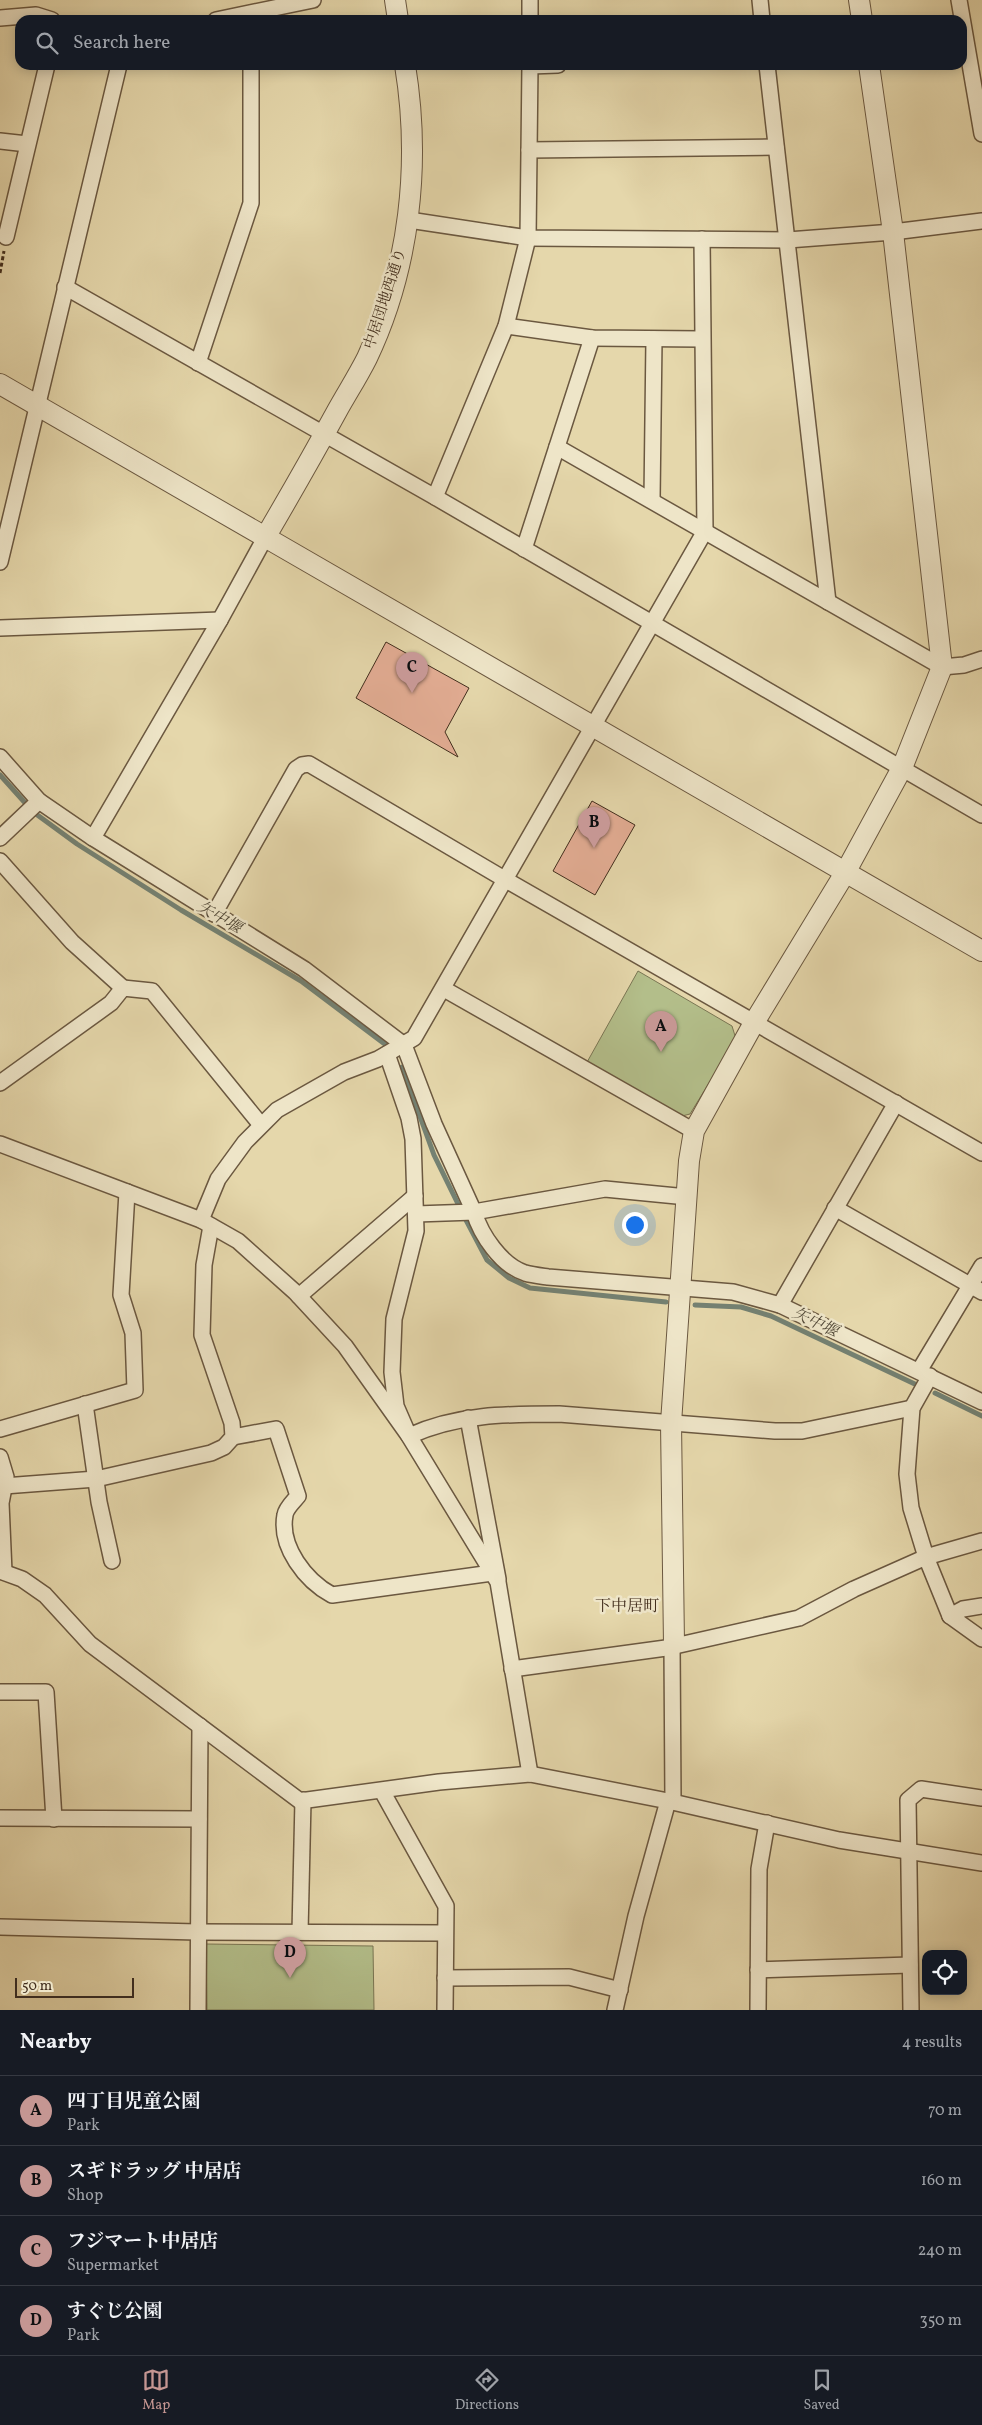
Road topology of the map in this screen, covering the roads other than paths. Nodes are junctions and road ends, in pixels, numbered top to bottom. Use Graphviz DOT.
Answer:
graph roads {
  1 [pos="313,0"];
  2 [pos="395,0"];
  3 [pos="530,0"];
  4 [pos="760,0"];
  5 [pos="859,0"];
  6 [pos="959,0"];
  7 [pos="255,15"];
  8 [pos="397,15"];
  9 [pos="530,15"];
  10 [pos="762,15"];
  11 [pos="861,15"];
  12 [pos="962,15"];
  13 [pos="15,17"];
  14 [pos="0,18"];
  15 [pos="967,47"];
  16 [pos="45,70"];
  17 [pos="117,70"];
  18 [pos="251,70"];
  19 [pos="406,70"];
  20 [pos="530,70"];
  21 [pos="768,70"];
  22 [pos="869,70"];
  23 [pos="982,134"];
  24 [pos="0,141"];
  25 [pos="27,144"];
  26 [pos="776,148"];
  27 [pos="529,150"];
  28 [pos="408,220"];
  29 [pos="982,221"];
  30 [pos="893,232"];
  31 [pos="6,237"];
  32 [pos="528,238"];
  33 [pos="702,239"];
  34 [pos="788,240"];
  35 [pos="66,288"];
  36 [pos="506,326"];
  37 [pos="592,338"];
  38 [pos="701,339"];
  39 [pos="654,340"];
  40 [pos="198,363"];
  41 [pos="0,384"];
  42 [pos="37,406"];
  43 [pos="324,435"];
  44 [pos="557,447"];
  45 [pos="435,497"];
  46 [pos="652,499"];
  47 [pos="705,531"];
  48 [pos="266,536"];
  49 [pos="524,549"];
  50 [pos="0,562"];
  51 [pos="828,602"];
  52 [pos="220,620"];
  53 [pos="651,623"];
  54 [pos="0,628"];
  55 [pos="982,659"];
  56 [pos="942,667"];
  57 [pos="592,727"];
  58 [pos="0,757"];
  59 [pos="902,768"];
  60 [pos="38,801"];
  61 [pos="982,815"];
  62 [pos="0,838"];
  63 [pos="93,838"];
  64 [pos="1,864"];
  65 [pos="845,873"];
  66 [pos="506,880"];
  67 [pos="214,914"];
  68 [pos="982,951"];
  69 [pos="123,988"];
  70 [pos="444,989"];
  71 [pos="755,1021"];
  72 [pos="404,1046"];
  73 [pos="386,1054"];
  74 [pos="0,1083"];
  75 [pos="896,1103"];
  76 [pos="261,1126"];
  77 [pos="694,1131"];
  78 [pos="0,1144"];
  79 [pos="982,1153"];
  80 [pos="128,1192"];
  81 [pos="415,1196"];
  82 [pos="687,1196"];
  83 [pos="835,1208"];
  84 [pos="474,1212"];
  85 [pos="416,1214"];
  86 [pos="206,1223"];
  87 [pos="982,1266"];
  88 [pos="682,1288"];
  89 [pos="977,1289"];
  90 [pos="299,1296"];
  91 [pos="780,1304"];
  92 [pos="925,1374"];
  93 [pos="982,1402"];
  94 [pos="85,1404"];
  95 [pos="912,1408"];
  96 [pos="468,1418"];
  97 [pos="671,1423"];
  98 [pos="0,1429"];
  99 [pos="409,1436"];
  100 [pos="233,1437"];
  101 [pos="0,1457"];
  102 [pos="96,1479"];
  103 [pos="4,1486"];
  104 [pos="982,1541"];
  105 [pos="926,1557"];
  106 [pos="112,1561"];
  107 [pos="2,1571"];
  108 [pos="495,1578"];
  109 [pos="982,1606"];
  110 [pos="950,1616"];
  111 [pos="982,1639"];
  112 [pos="673,1645"];
  113 [pos="512,1669"];
  114 [pos="0,1692"];
  115 [pos="200,1726"];
  116 [pos="530,1774"];
  117 [pos="382,1791"];
  118 [pos="982,1798"];
  119 [pos="303,1800"];
  120 [pos="671,1801"];
  121 [pos="0,1818"];
  122 [pos="54,1818"];
  123 [pos="199,1819"];
  124 [pos="767,1823"];
  125 [pos="909,1852"];
  126 [pos="982,1863"];
  127 [pos="0,1927"];
  128 [pos="197,1932"];
  129 [pos="300,1932"];
  130 [pos="445,1933"];
  131 [pos="910,1965"];
  132 [pos="758,1970"];
  133 [pos="445,1978"];
  134 [pos="620,1990"];
  135 [pos="198,2010"];
  136 [pos="445,2010"];
  137 [pos="615,2010"];
  138 [pos="758,2010"];
  139 [pos="911,2010"];
  1 -- 7 [label="street"];
  2 -- 8 [label="street"];
  3 -- 9 [label="street"];
  4 -- 10 [label="street"];
  5 -- 11 [label="street"];
  6 -- 12 [label="street"];
  13 -- 14 [label="street"];
  15 -- 23 [label="street"];
  16 -- 25 [label="street"];
  17 -- 35 [label="street"];
  18 -- 40 [label="street"];
  19 -- 28 [label="street, 中居団地西通り"];
  20 -- 27 [label="street"];
  21 -- 26 [label="street"];
  22 -- 30 [label="street"];
  24 -- 25 [label="street"];
  25 -- 31 [label="street"];
  26 -- 27 [label="street"];
  26 -- 34 [label="street"];
  27 -- 32 [label="street"];
  28 -- 32 [label="street"];
  28 -- 43 [label="street, 中居団地西通り"];
  29 -- 30 [label="street"];
  30 -- 34 [label="street"];
  30 -- 56 [label="street"];
  32 -- 33 [label="street"];
  32 -- 36 [label="street"];
  33 -- 34 [label="street"];
  33 -- 38 [label="street"];
  34 -- 51 [label="street"];
  35 -- 40 [label="street"];
  35 -- 42 [label="street"];
  36 -- 37 [label="street"];
  36 -- 45 [label="street"];
  37 -- 39 [label="street"];
  37 -- 44 [label="street"];
  38 -- 39 [label="street"];
  38 -- 47 [label="street"];
  39 -- 46 [label="street"];
  40 -- 43 [label="street"];
  41 -- 42 [label="street"];
  42 -- 48 [label="street"];
  42 -- 50 [label="street"];
  43 -- 45 [label="street"];
  43 -- 48 [label="street, 中居団地西通り"];
  44 -- 46 [label="street"];
  44 -- 49 [label="street"];
  45 -- 49 [label="street"];
  46 -- 47 [label="street"];
  47 -- 51 [label="street"];
  47 -- 53 [label="street"];
  48 -- 52 [label="street"];
  48 -- 57 [label="street"];
  49 -- 53 [label="street"];
  51 -- 56 [label="street"];
  52 -- 54 [label="street"];
  52 -- 63 [label="street"];
  53 -- 57 [label="street"];
  53 -- 59 [label="street"];
  55 -- 56 [label="street"];
  56 -- 59 [label="street"];
  57 -- 65 [label="street"];
  57 -- 66 [label="street"];
  58 -- 60 [label="street"];
  59 -- 61 [label="street"];
  59 -- 65 [label="street"];
  60 -- 62 [label="street"];
  60 -- 63 [label="street"];
  63 -- 67 [label="street"];
  64 -- 69 [label="street"];
  65 -- 68 [label="street"];
  65 -- 71 [label="street"];
  66 -- 67 [label="street"];
  66 -- 70 [label="street"];
  66 -- 71 [label="street"];
  67 -- 72 [label="street"];
  69 -- 74 [label="street"];
  69 -- 76 [label="street"];
  70 -- 72 [label="street"];
  70 -- 77 [label="street"];
  71 -- 75 [label="street"];
  71 -- 77 [label="street"];
  72 -- 73 [label="street"];
  72 -- 84 [label="street"];
  73 -- 76 [label="street"];
  73 -- 81 [label="street"];
  75 -- 79 [label="street"];
  75 -- 83 [label="street"];
  76 -- 86 [label="street"];
  77 -- 82 [label="street"];
  78 -- 80 [label="street"];
  80 -- 86 [label="street"];
  80 -- 94 [label="street"];
  81 -- 85 [label="street"];
  81 -- 90 [label="street"];
  82 -- 84 [label="street"];
  82 -- 88 [label="street"];
  83 -- 89 [label="street"];
  83 -- 91 [label="street"];
  84 -- 85 [label="street"];
  84 -- 88 [label="street"];
  85 -- 99 [label="street"];
  86 -- 90 [label="street"];
  86 -- 100 [label="street"];
  87 -- 89 [label="street"];
  88 -- 91 [label="street"];
  88 -- 97 [label="street"];
  89 -- 92 [label="street"];
  90 -- 99 [label="street"];
  91 -- 92 [label="street"];
  92 -- 93 [label="street"];
  92 -- 95 [label="street"];
  94 -- 98 [label="street"];
  94 -- 102 [label="street"];
  95 -- 97 [label="street"];
  95 -- 105 [label="street"];
  96 -- 97 [label="street"];
  96 -- 99 [label="street"];
  96 -- 108 [label="street"];
  97 -- 112 [label="street"];
  99 -- 108 [label="street"];
  100 -- 102 [label="street"];
  100 -- 108 [label="street"];
  101 -- 103 [label="street"];
  102 -- 103 [label="street"];
  102 -- 106 [label="street"];
  103 -- 107 [label="street"];
  104 -- 105 [label="street"];
  105 -- 110 [label="street"];
  105 -- 112 [label="street"];
  107 -- 115 [label="street"];
  108 -- 113 [label="street"];
  109 -- 110 [label="street"];
  110 -- 111 [label="street"];
  112 -- 113 [label="street"];
  112 -- 120 [label="street"];
  113 -- 116 [label="street"];
  114 -- 122 [label="street"];
  115 -- 119 [label="street"];
  115 -- 123 [label="street"];
  116 -- 117 [label="street"];
  116 -- 120 [label="street"];
  117 -- 119 [label="street"];
  117 -- 130 [label="street"];
  118 -- 125 [label="street"];
  119 -- 129 [label="street"];
  120 -- 124 [label="street"];
  120 -- 134 [label="street"];
  121 -- 122 [label="street"];
  122 -- 123 [label="street"];
  123 -- 128 [label="street"];
  124 -- 125 [label="street"];
  124 -- 132 [label="street"];
  125 -- 126 [label="street"];
  125 -- 131 [label="street"];
  127 -- 128 [label="street"];
  128 -- 129 [label="street"];
  128 -- 135 [label="street"];
  129 -- 130 [label="street"];
  130 -- 133 [label="street"];
  131 -- 132 [label="street"];
  131 -- 139 [label="street"];
  132 -- 138 [label="street"];
  133 -- 134 [label="street"];
  133 -- 136 [label="street"];
  134 -- 137 [label="street"];
}
